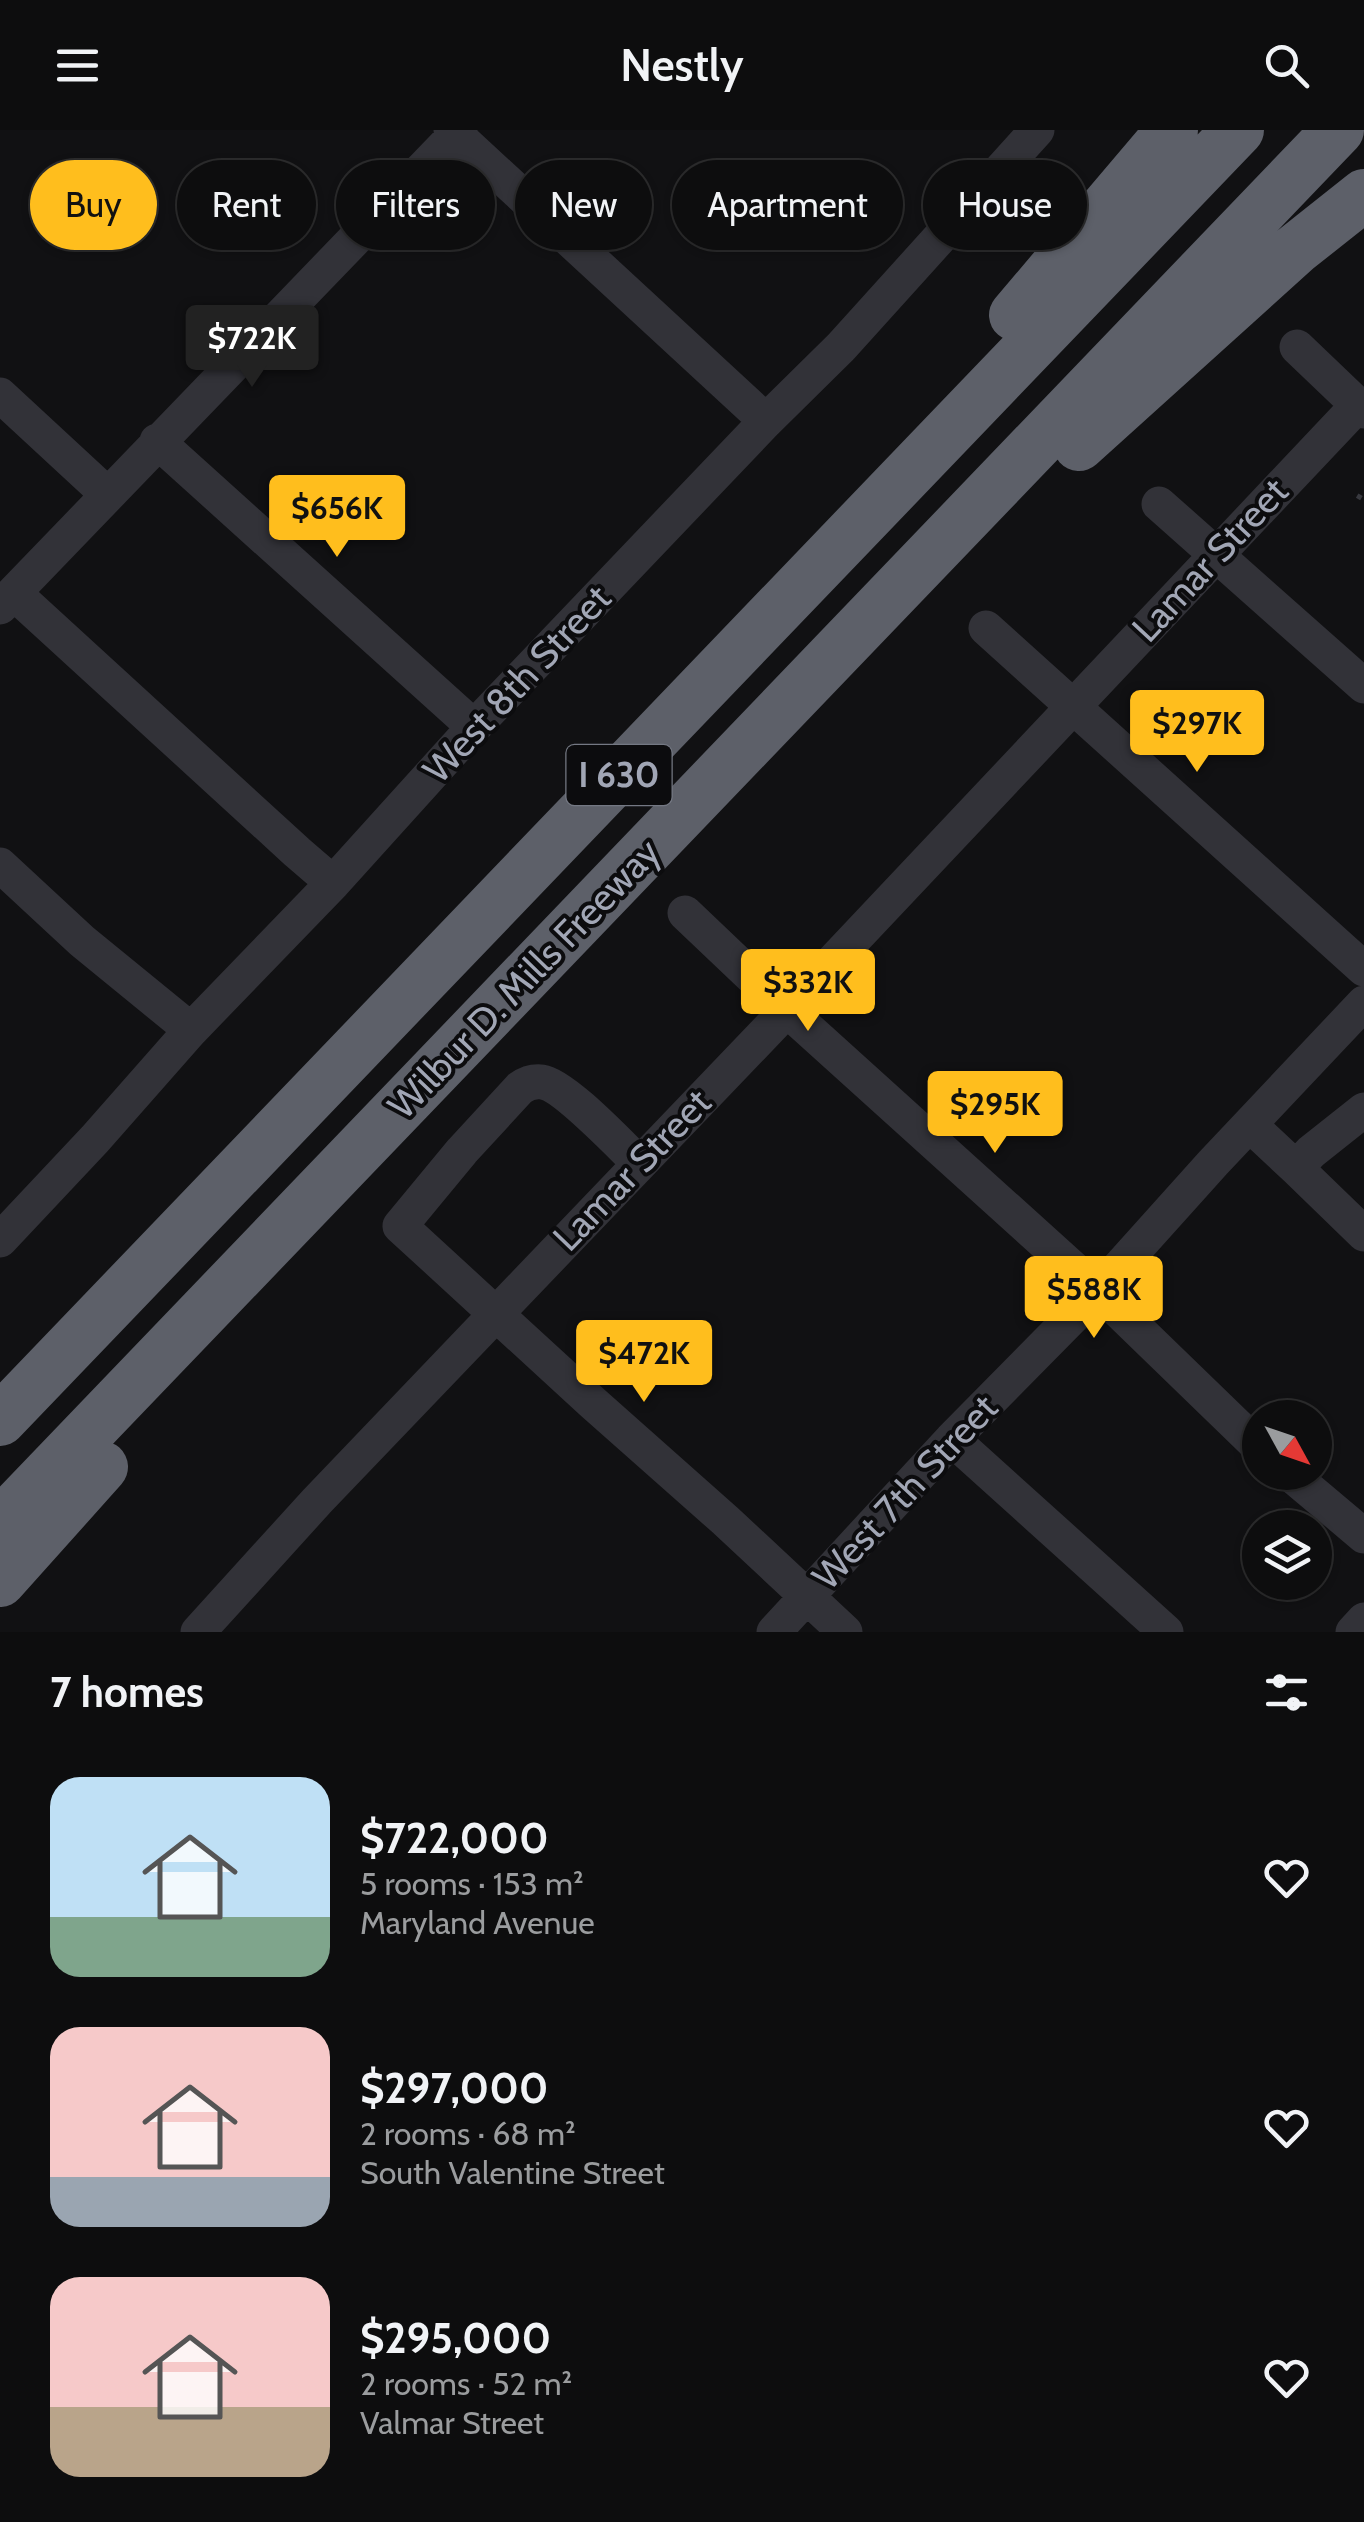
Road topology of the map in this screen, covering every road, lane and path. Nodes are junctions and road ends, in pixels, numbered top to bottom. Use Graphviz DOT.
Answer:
graph roads {
  1 [pos="1038,130"];
  2 [pos="1172,130"];
  3 [pos="1238,130"];
  4 [pos="1338,130"];
  5 [pos="455,131"];
  6 [pos="1364,194"];
  7 [pos="1297,347"];
  8 [pos="0,395"];
  9 [pos="1361,408"];
  10 [pos="766,421"];
  11 [pos="157,441"];
  12 [pos="1364,490"];
  13 [pos="107,494"];
  14 [pos="1358,499"];
  15 [pos="1159,504"];
  16 [pos="1215,554"];
  17 [pos="7,600"];
  18 [pos="986,628"];
  19 [pos="845,643"];
  20 [pos="1364,686"];
  21 [pos="1072,706"];
  22 [pos="474,727"];
  23 [pos="614,780"];
  24 [pos="0,865"];
  25 [pos="333,882"];
  26 [pos="685,913"];
  27 [pos="1364,969"];
  28 [pos="1364,1002"];
  29 [pos="787,1010"];
  30 [pos="191,1030"];
  31 [pos="413,1096"];
  32 [pos="1364,1110"];
  33 [pos="1250,1125"];
  34 [pos="639,1162"];
  35 [pos="1296,1168"];
  36 [pos="1364,1234"];
  37 [pos="0,1240"];
  38 [pos="1098,1290"];
  39 [pos="496,1312"];
  40 [pos="0,1420"];
  41 [pos="1242,1430"];
  42 [pos="952,1439"];
  43 [pos="1309,1490"];
  44 [pos="0,1524"];
  45 [pos="1364,1536"];
  46 [pos="0,1582"];
  47 [pos="807,1598"];
  48 [pos="1364,1620"];
  49 [pos="211,1628"];
  50 [pos="774,1632"];
  51 [pos="844,1632"];
  52 [pos="1166,1632"];
  53 [pos="1353,1632"];
  1 -- 10 [label="street, West 8th Street"];
  2 -- 23 [label="highway"];
  3 -- 23 [label="highway, Wilbur D. Mills Freeway / I 630"];
  4 -- 19 [label="highway, Wilbur D. Mills Freeway / I 630"];
  5 -- 10 [label="street"];
  5 -- 11 [label="street"];
  6 -- 19 [label="highway"];
  7 -- 9 [label="street"];
  8 -- 13 [label="street"];
  9 -- 16 [label="street, Lamar Street"];
  10 -- 22 [label="street, West 8th Street"];
  11 -- 13 [label="street"];
  11 -- 22 [label="street"];
  12 -- 14 [label="path"];
  13 -- 17 [label="street"];
  15 -- 16 [label="street"];
  16 -- 20 [label="street"];
  16 -- 21 [label="street, Lamar Street"];
  17 -- 25 [label="street"];
  18 -- 21 [label="street"];
  19 -- 31 [label="highway, Wilbur D. Mills Freeway / I 630"];
  21 -- 27 [label="street"];
  21 -- 29 [label="street, Lamar Street"];
  22 -- 25 [label="street, West 8th Street"];
  23 -- 40 [label="highway, Wilbur D. Mills Freeway / I 630"];
  24 -- 30 [label="street"];
  25 -- 30 [label="street, West 8th Street"];
  26 -- 29 [label="street"];
  28 -- 33 [label="street, West 7th Street"];
  29 -- 34 [label="street, Lamar Street"];
  29 -- 38 [label="street"];
  30 -- 37 [label="street, West 8th Street"];
  31 -- 44 [label="highway, Wilbur D. Mills Freeway / I 630"];
  31 -- 46 [label="highway"];
  32 -- 35 [label="street"];
  33 -- 35 [label="street"];
  33 -- 38 [label="street, West 7th Street"];
  34 -- 39 [label="street, Lamar Street"];
  34 -- 39 [label="street"];
  35 -- 36 [label="street"];
  38 -- 41 [label="street"];
  38 -- 42 [label="street, West 7th Street"];
  39 -- 47 [label="street"];
  39 -- 49 [label="street, Lamar Street"];
  42 -- 47 [label="street, West 7th Street"];
  42 -- 52 [label="street"];
  43 -- 45 [label="street"];
  47 -- 50 [label="street, West 7th Street"];
  47 -- 51 [label="street"];
  48 -- 53 [label="street"];
}
